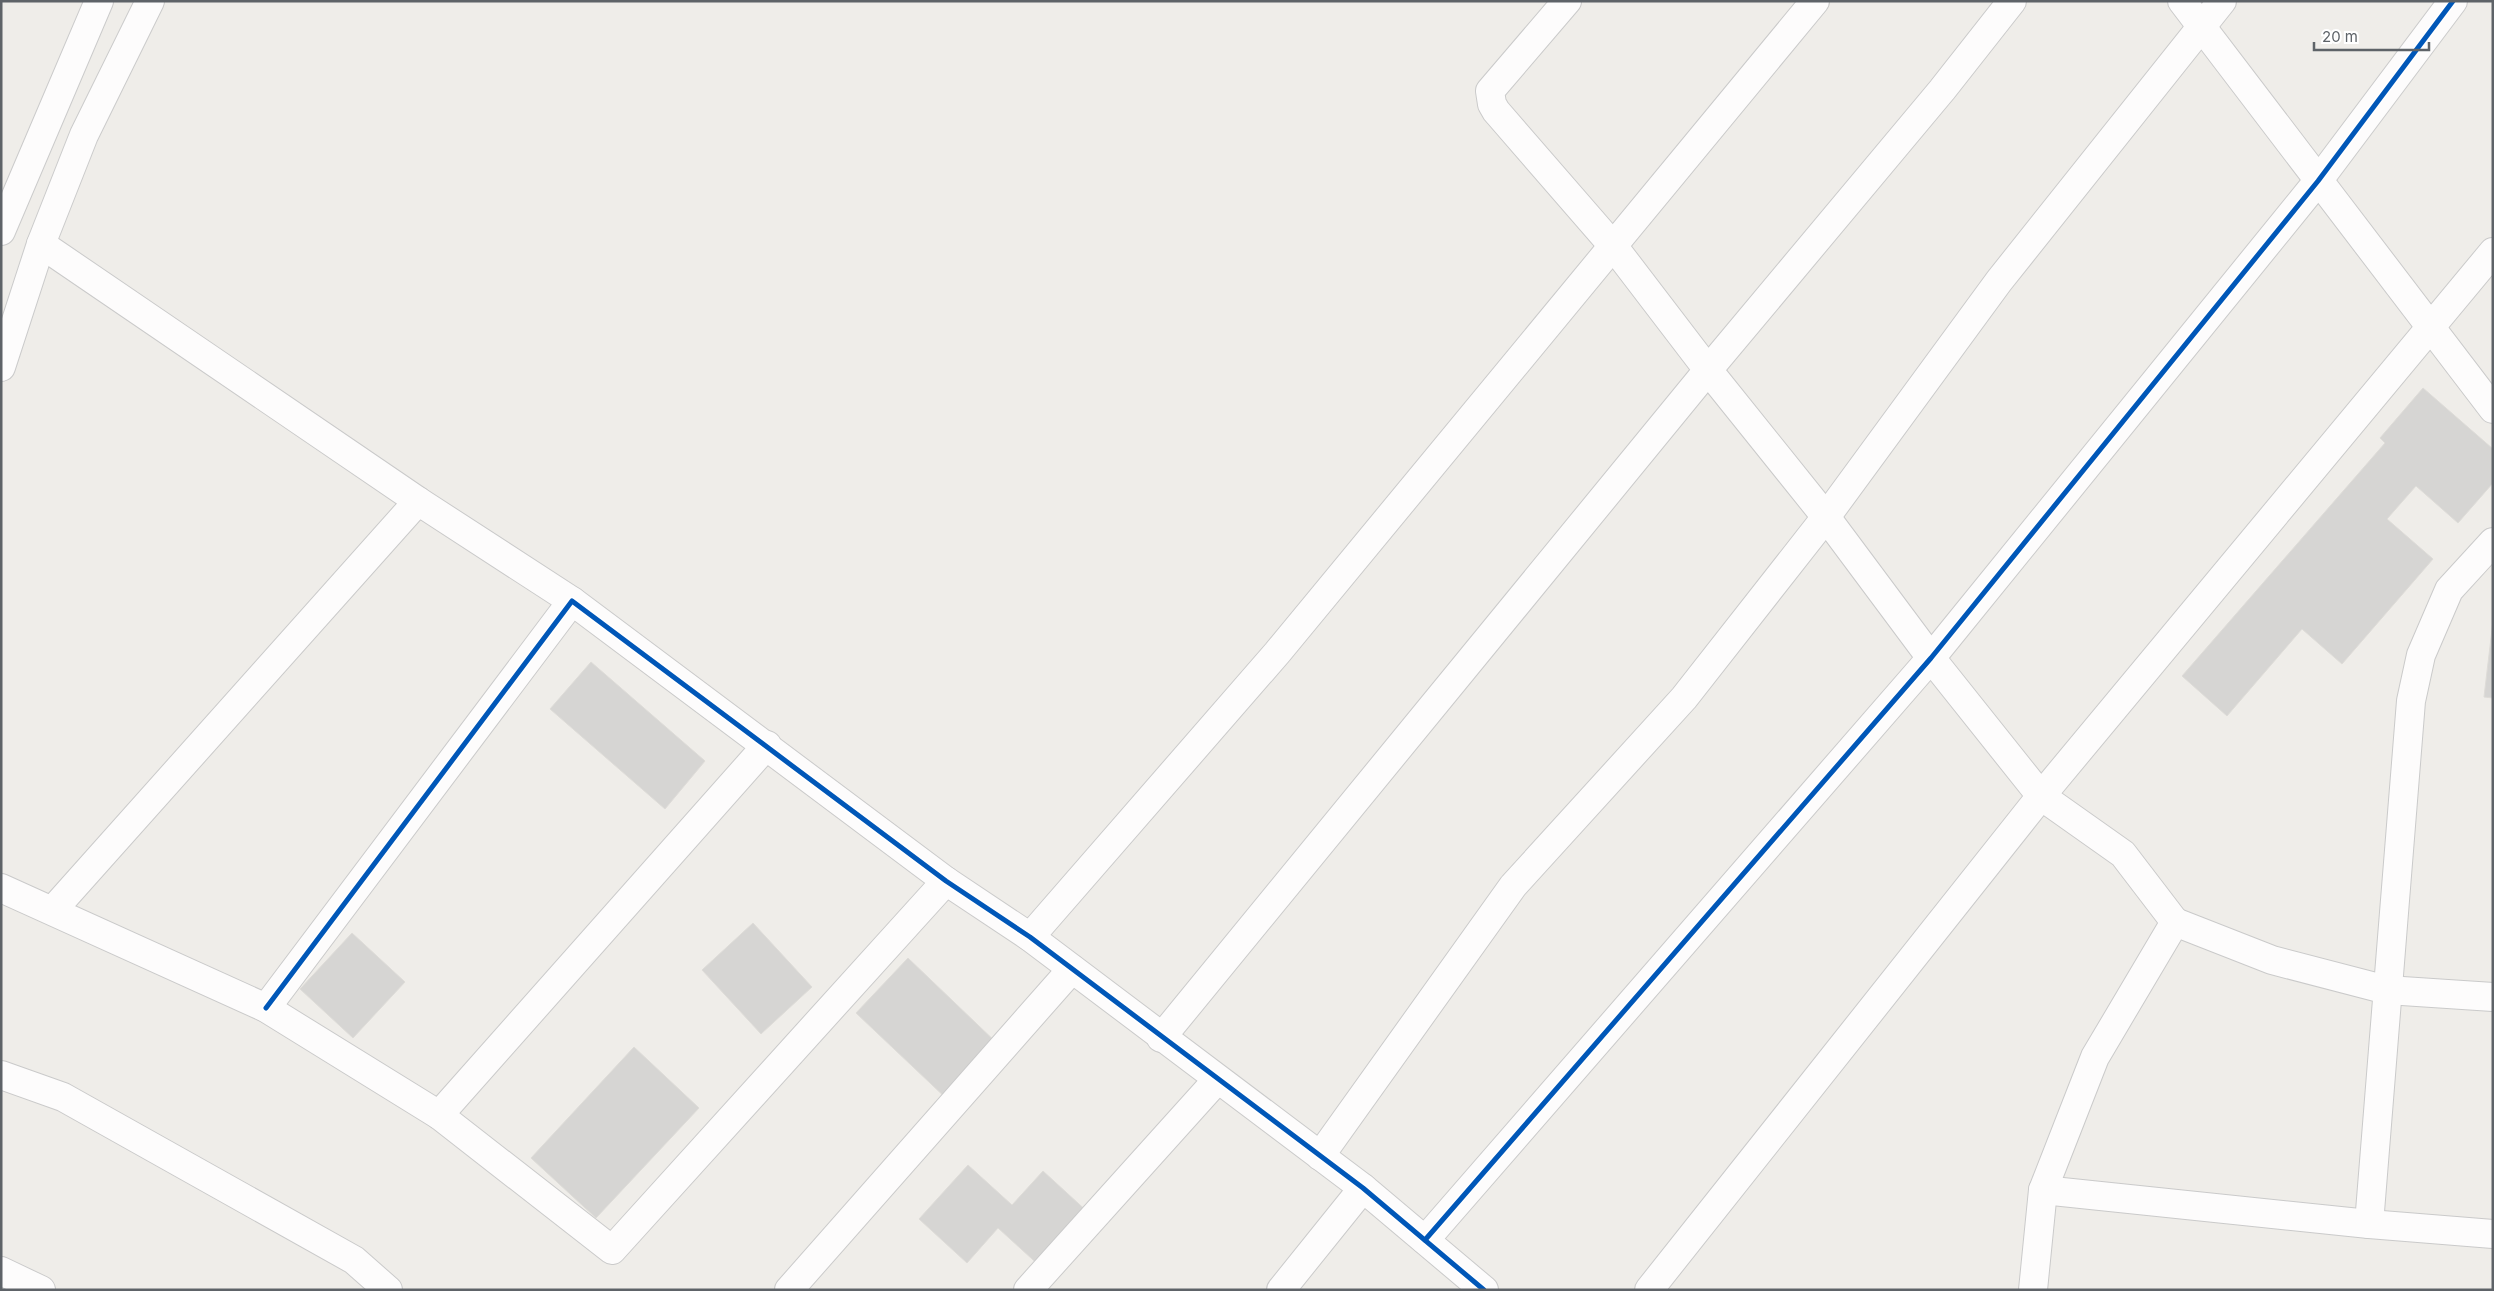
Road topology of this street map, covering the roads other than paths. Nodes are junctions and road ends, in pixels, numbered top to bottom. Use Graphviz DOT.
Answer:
graph roads {
  1 [pos="99,1"];
  2 [pos="150,1"];
  3 [pos="1567,1"];
  4 [pos="1815,1"];
  5 [pos="2012,1"];
  6 [pos="2182,1"];
  7 [pos="2222,1"];
  8 [pos="2453,1"];
  9 [pos="2201,27"];
  10 [pos="2318,182"];
  11 [pos="1,231"];
  12 [pos="41,244"];
  13 [pos="1614,247"];
  14 [pos="2493,252"];
  15 [pos="2429,328"];
  16 [pos="1,367"];
  17 [pos="1708,370"];
  18 [pos="2493,409"];
  19 [pos="418,501"];
  20 [pos="1826,517"];
  21 [pos="2493,542"];
  22 [pos="572,601"];
  23 [pos="1931,658"];
  24 [pos="767,745"];
  25 [pos="2041,796"];
  26 [pos="946,881"];
  27 [pos="1,888"];
  28 [pos="53,910"];
  29 [pos="2175,922"];
  30 [pos="1030,937"];
  31 [pos="1072,969"];
  32 [pos="2387,990"];
  33 [pos="2493,997"];
  34 [pos="266,1008"];
  35 [pos="1161,1038"];
  36 [pos="1,1075"];
  37 [pos="1217,1080"];
  38 [pos="439,1115"];
  39 [pos="1320,1156"];
  40 [pos="1363,1188"];
  41 [pos="2043,1190"];
  42 [pos="2369,1224"];
  43 [pos="2493,1234"];
  44 [pos="1425,1240"];
  45 [pos="1,1271"];
  46 [pos="41,1290"];
  47 [pos="388,1290"];
  48 [pos="790,1290"];
  49 [pos="1028,1290"];
  50 [pos="1281,1290"];
  51 [pos="1484,1290"];
  52 [pos="1649,1290"];
  53 [pos="2034,1290"];
  1 -- 11 [label="street"];
  2 -- 12 [label="street"];
  3 -- 13 [label="street"];
  4 -- 13 [label="street"];
  5 -- 17 [label="street"];
  6 -- 9 [label="street"];
  7 -- 9 [label="street"];
  8 -- 10 [label="street"];
  9 -- 10 [label="street"];
  9 -- 20 [label="street"];
  10 -- 15 [label="street"];
  10 -- 23 [label="street"];
  12 -- 16 [label="street"];
  12 -- 19 [label="street"];
  13 -- 17 [label="street"];
  13 -- 30 [label="street"];
  14 -- 15 [label="street"];
  15 -- 18 [label="street"];
  15 -- 25 [label="street"];
  17 -- 20 [label="street"];
  17 -- 35 [label="street"];
  19 -- 22 [label="street"];
  19 -- 28 [label="street"];
  20 -- 23 [label="street"];
  20 -- 39 [label="street"];
  21 -- 32 [label="street"];
  22 -- 24 [label="street"];
  22 -- 34 [label="street"];
  23 -- 25 [label="street"];
  23 -- 44 [label="street"];
  24 -- 26 [label="street"];
  24 -- 38 [label="street"];
  25 -- 29 [label="street"];
  25 -- 52 [label="street"];
  26 -- 30 [label="street"];
  26 -- 38 [label="street"];
  27 -- 28 [label="street"];
  28 -- 34 [label="street"];
  29 -- 32 [label="street"];
  29 -- 41 [label="street"];
  30 -- 31 [label="street"];
  31 -- 35 [label="street"];
  31 -- 48 [label="street"];
  32 -- 33 [label="street"];
  32 -- 42 [label="street"];
  34 -- 38 [label="street"];
  35 -- 37 [label="street"];
  36 -- 47 [label="street"];
  37 -- 39 [label="street"];
  37 -- 49 [label="street"];
  39 -- 40 [label="street"];
  40 -- 44 [label="street"];
  40 -- 50 [label="street"];
  41 -- 42 [label="street"];
  41 -- 53 [label="street"];
  42 -- 43 [label="street"];
  44 -- 51 [label="street"];
  45 -- 46 [label="street"];
}
